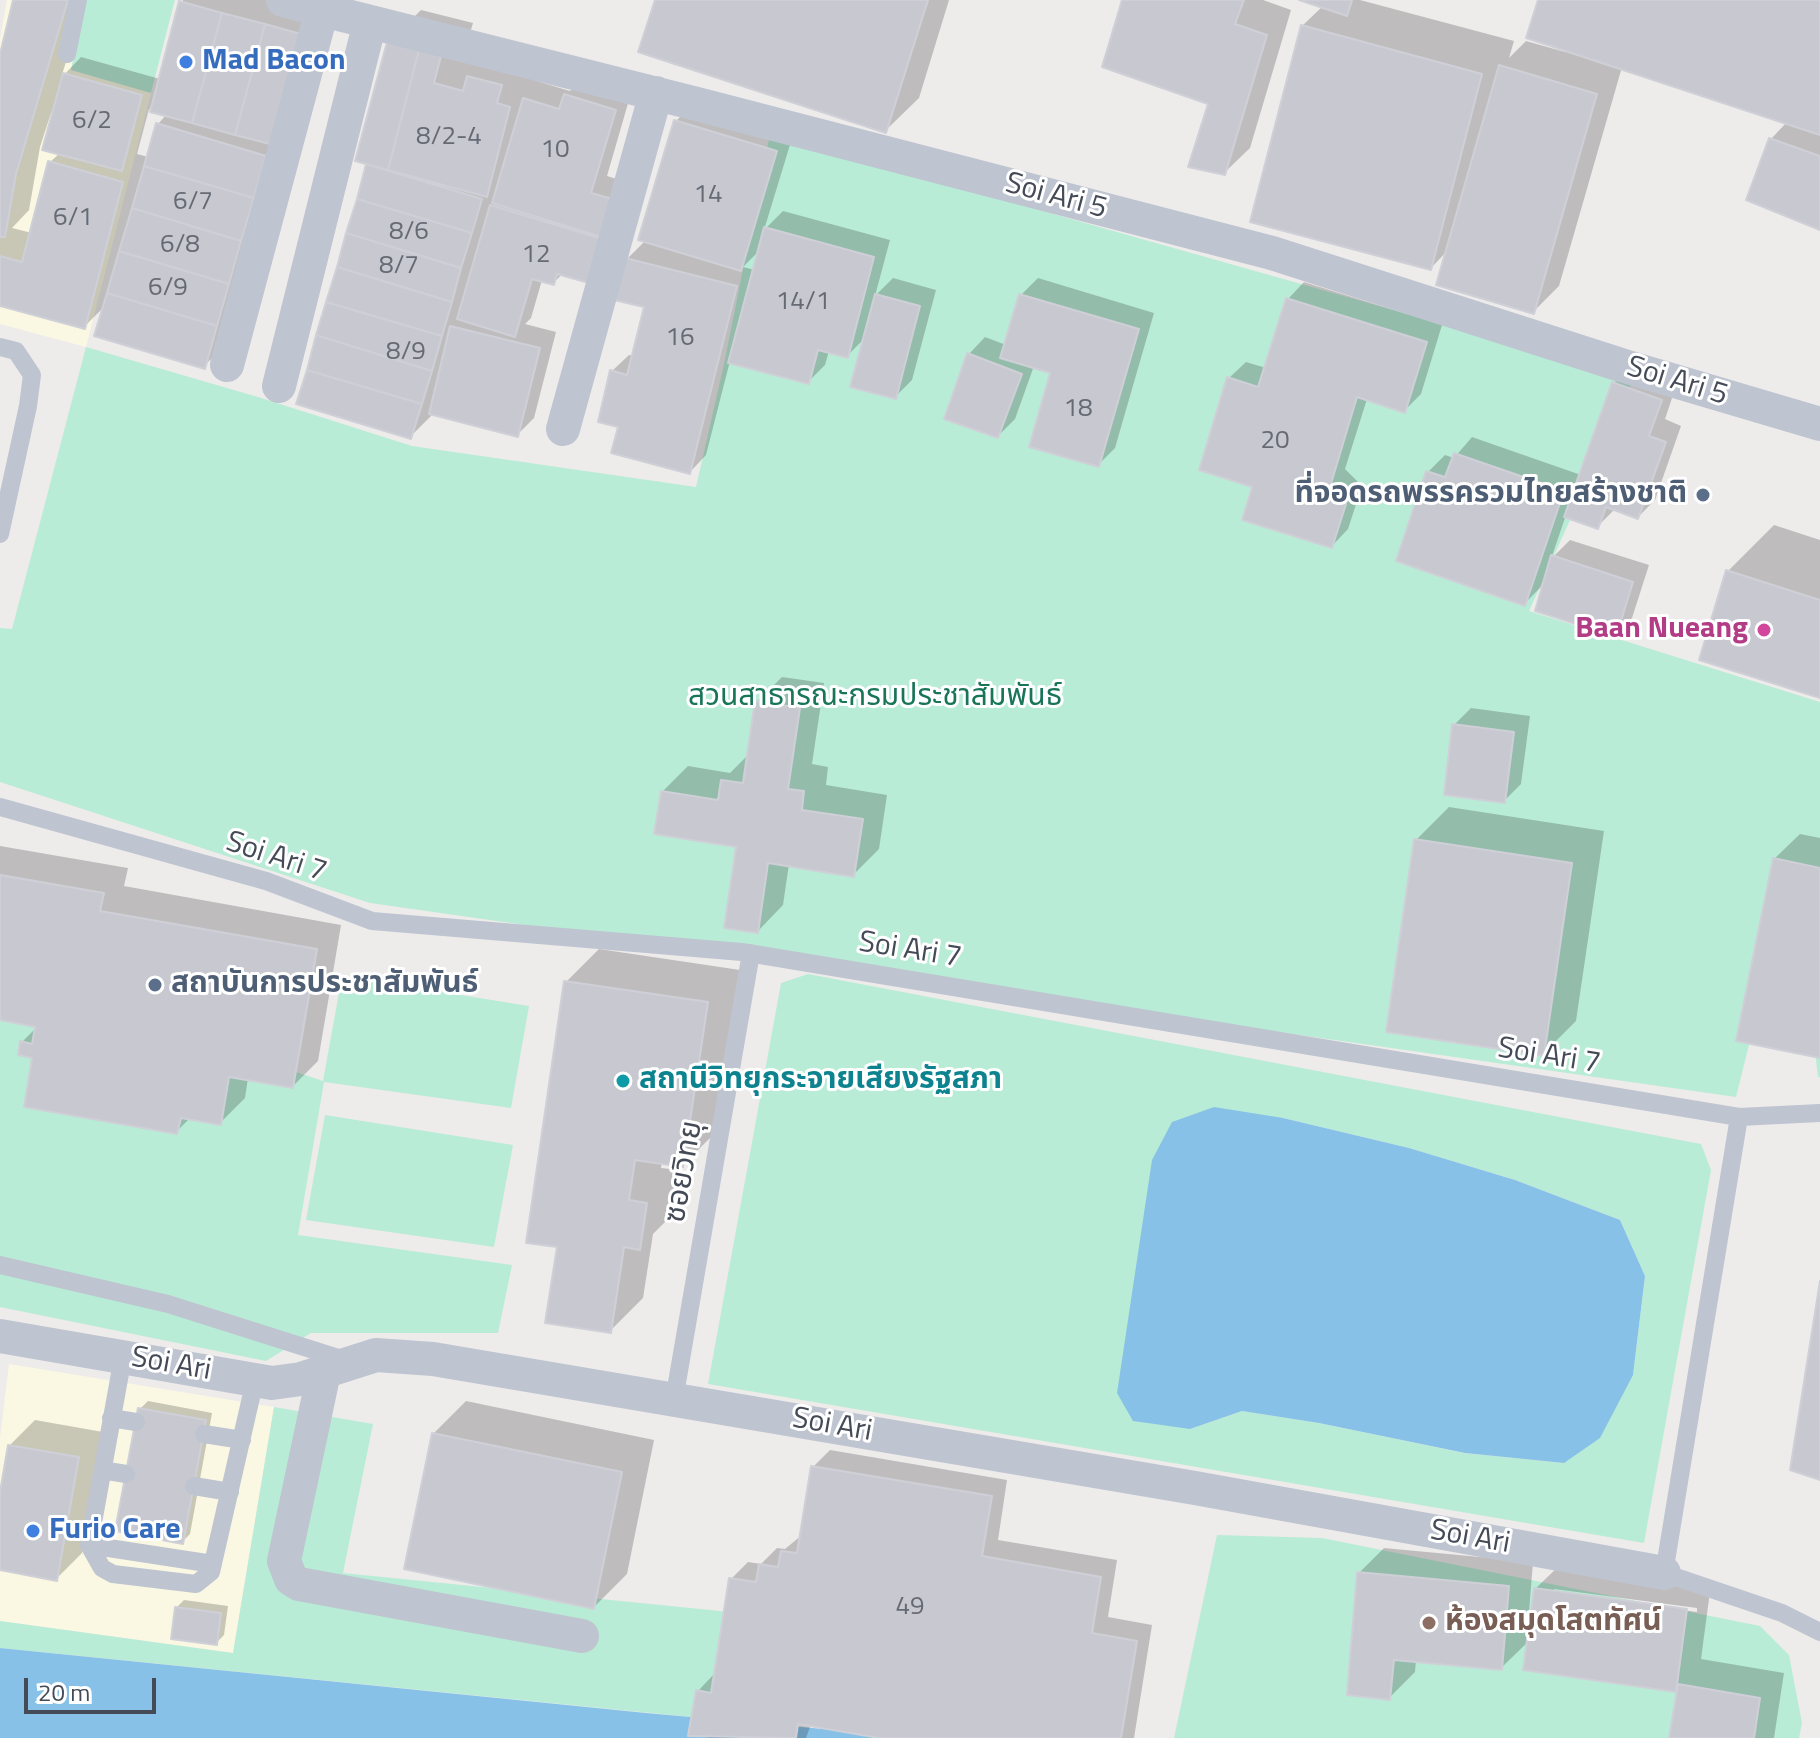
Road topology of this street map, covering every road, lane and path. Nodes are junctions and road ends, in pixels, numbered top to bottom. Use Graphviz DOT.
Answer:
graph roads {
  1 [pos="78,0"];
  2 [pos="283,0"];
  3 [pos="322,10"];
  4 [pos="370,22"];
  5 [pos="67,54"];
  6 [pos="656,93"];
  7 [pos="0,347"];
  8 [pos="227,365"];
  9 [pos="279,386"];
  10 [pos="1820,424"];
  11 [pos="563,429"];
  12 [pos="0,534"];
  13 [pos="0,807"];
  14 [pos="751,953"];
  15 [pos="1820,1113"];
  16 [pos="1739,1117"];
  17 [pos="0,1265"];
  18 [pos="0,1336"];
  19 [pos="123,1357"];
  20 [pos="340,1368"];
  21 [pos="255,1380"];
  22 [pos="674,1400"];
  23 [pos="111,1418"];
  24 [pos="136,1422"];
  25 [pos="204,1434"];
  26 [pos="242,1440"];
  27 [pos="102,1470"];
  28 [pos="126,1474"];
  29 [pos="194,1486"];
  30 [pos="230,1492"];
  31 [pos="1664,1573"];
  32 [pos="1820,1632"];
  33 [pos="582,1636"];
  1 -- 5 [label="lane"];
  2 -- 3 [label="street, Soi Ari 5"];
  3 -- 4 [label="street, Soi Ari 5"];
  3 -- 8 [label="street"];
  4 -- 6 [label="street, Soi Ari 5"];
  4 -- 9 [label="street"];
  6 -- 10 [label="street, Soi Ari 5"];
  6 -- 11 [label="street"];
  7 -- 12 [label="lane"];
  13 -- 14 [label="lane, Soi Ari 7"];
  14 -- 16 [label="lane, Soi Ari 7"];
  14 -- 22 [label="lane, ซอยวิทยุ"];
  15 -- 16 [label="lane, Soi Ari 7"];
  16 -- 31 [label="lane"];
  17 -- 20 [label="lane"];
  18 -- 19 [label="street, Soi Ari"];
  19 -- 21 [label="street, Soi Ari"];
  19 -- 23 [label="lane"];
  20 -- 21 [label="street, Soi Ari"];
  20 -- 22 [label="street, Soi Ari"];
  20 -- 33 [label="street"];
  21 -- 26 [label="lane"];
  22 -- 31 [label="street, Soi Ari"];
  23 -- 24 [label="lane"];
  23 -- 27 [label="lane"];
  25 -- 26 [label="lane"];
  26 -- 30 [label="lane"];
  27 -- 28 [label="lane"];
  27 -- 30 [label="lane"];
  29 -- 30 [label="lane"];
  31 -- 32 [label="lane"];
}
